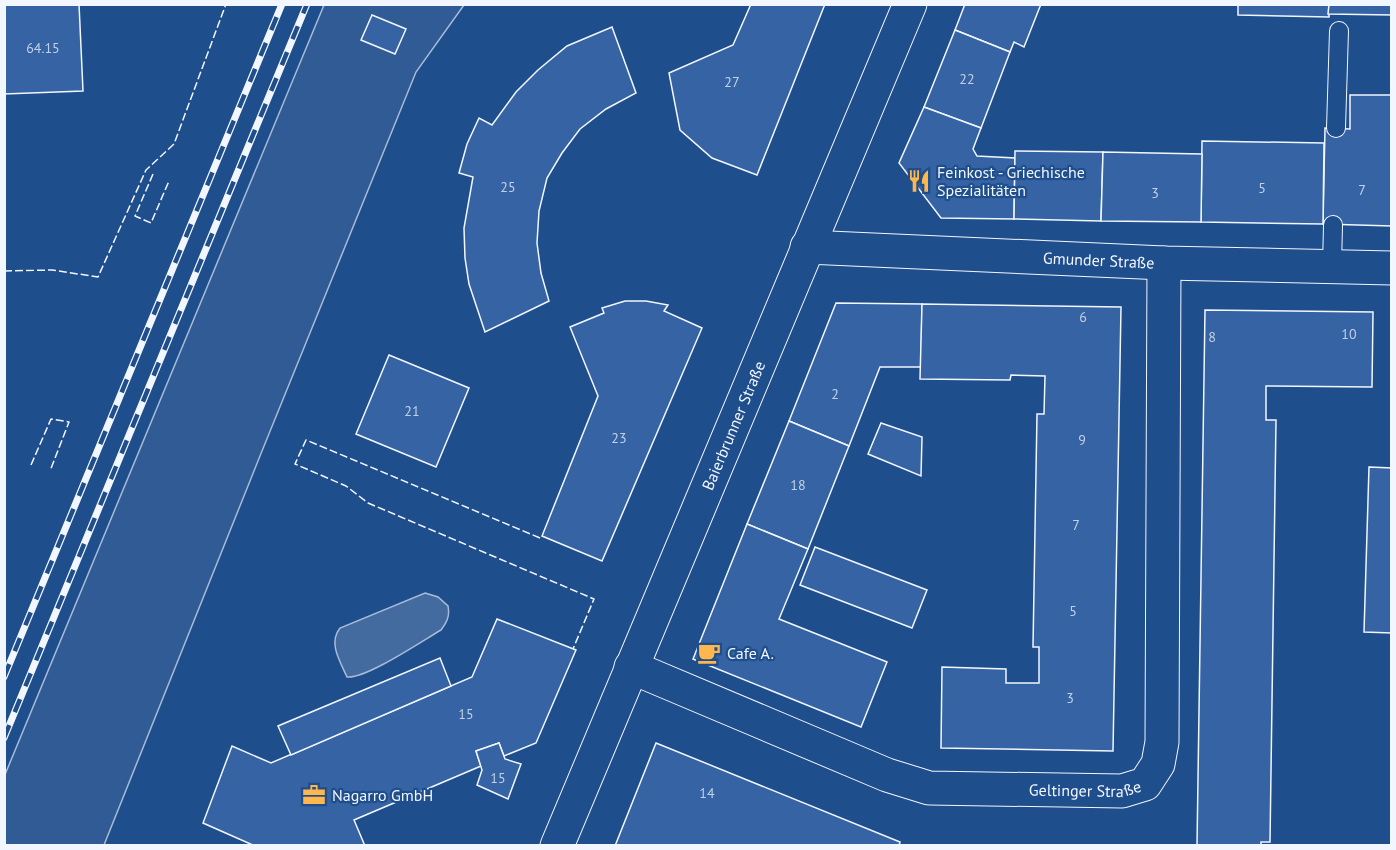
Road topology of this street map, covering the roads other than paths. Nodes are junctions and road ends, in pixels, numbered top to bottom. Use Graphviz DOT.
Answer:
graph roads {
  1 [pos="910,4"];
  2 [pos="1339,31"];
  3 [pos="1336,128"];
  4 [pos="1333,225"];
  5 [pos="807,247"];
  6 [pos="1164,263"];
  7 [pos="1332,266"];
  8 [pos="1392,268"];
  9 [pos="631,667"];
  10 [pos="557,846"];
  1 -- 5 [label="street, Baierbrunner Straße"];
  2 -- 3 [label="lane"];
  4 -- 7 [label="lane"];
  5 -- 6 [label="street, Gmunder Straße"];
  5 -- 9 [label="street, Baierbrunner Straße"];
  6 -- 7 [label="street, Gmunder Straße"];
  6 -- 9 [label="street, Geltinger Straße"];
  7 -- 8 [label="street, Gmunder Straße"];
  9 -- 10 [label="street, Baierbrunner Straße"];
}
